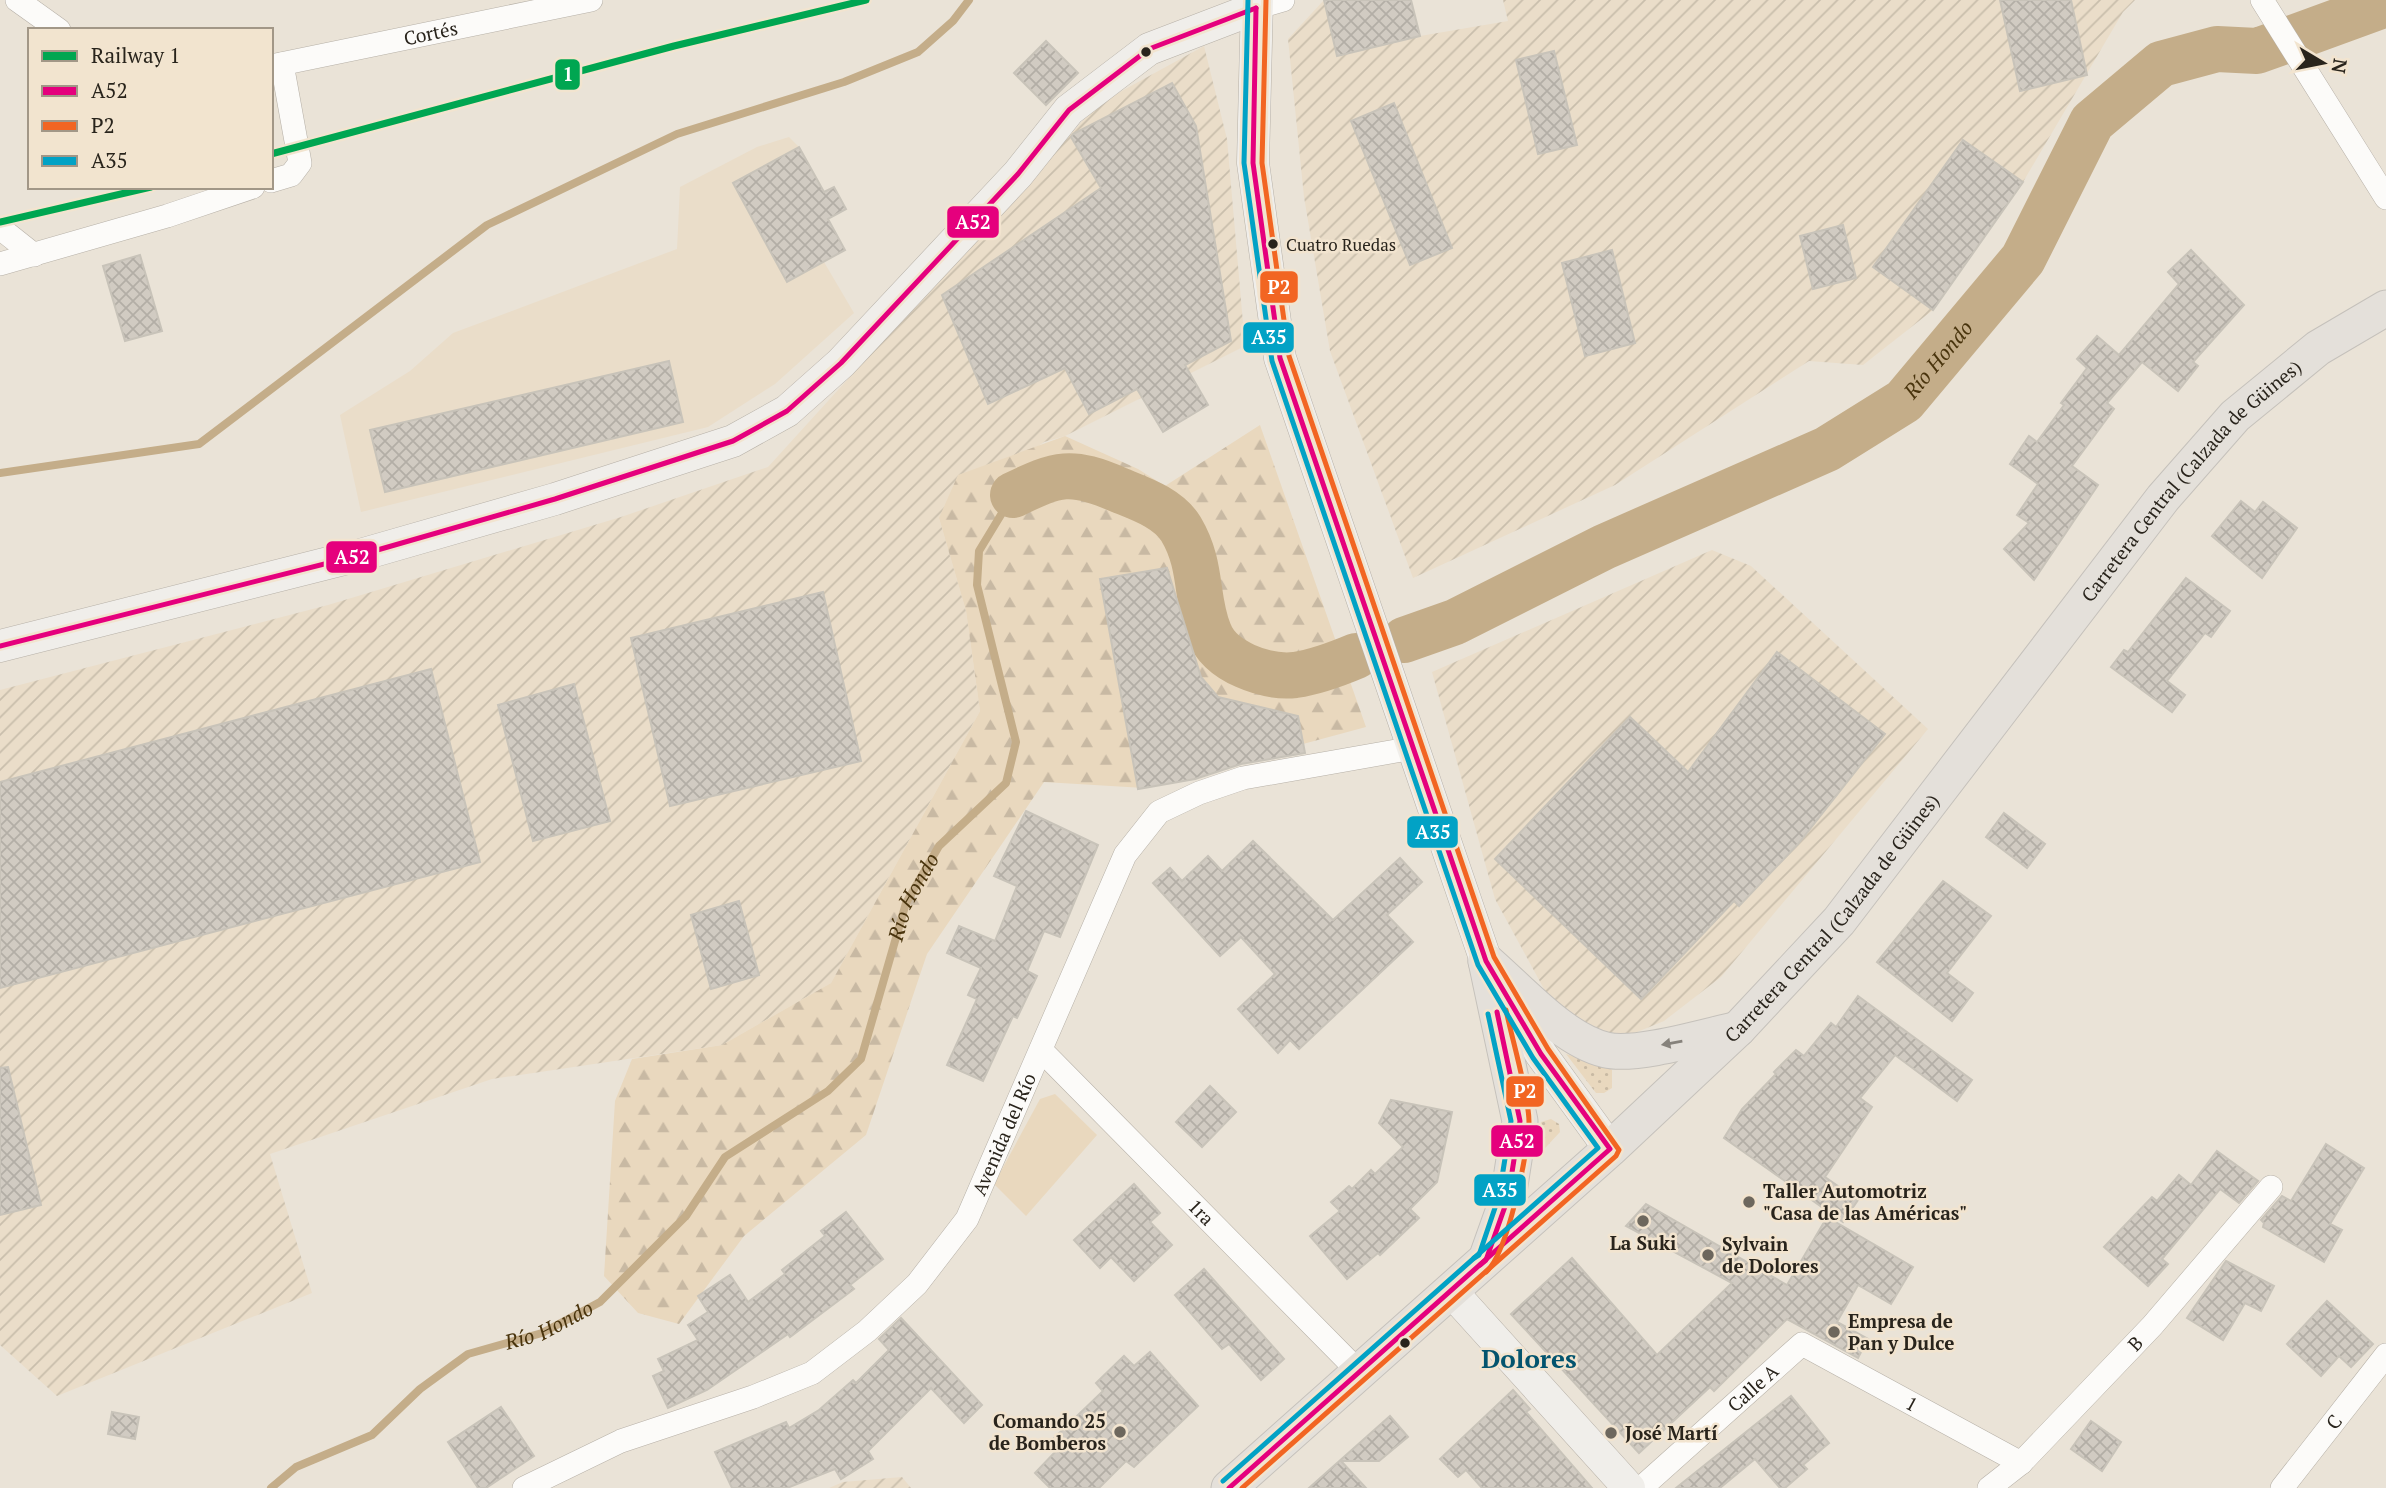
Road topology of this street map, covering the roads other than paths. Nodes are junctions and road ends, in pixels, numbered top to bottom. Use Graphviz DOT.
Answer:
graph roads {
  1 [pos="17,0"];
  2 [pos="583,1"];
  3 [pos="1265,3"];
  4 [pos="2267,7"];
  5 [pos="56,28"];
  6 [pos="277,65"];
  7 [pos="273,180"];
  8 [pos="247,189"];
  9 [pos="2386,198"];
  10 [pos="0,228"];
  11 [pos="34,255"];
  12 [pos="0,264"];
  13 [pos="2386,308"];
  14 [pos="0,646"];
  15 [pos="1413,748"];
  16 [pos="1486,961"];
  17 [pos="1738,1029"];
  18 [pos="1041,1050"];
  19 [pos="1609,1149"];
  20 [pos="2271,1187"];
  21 [pos="1486,1260"];
  22 [pos="1451,1291"];
  23 [pos="1802,1344"];
  24 [pos="2386,1355"];
  25 [pos="1360,1373"];
  26 [pos="2021,1463"];
  27 [pos="524,1488"];
  28 [pos="1229,1488"];
  29 [pos="1629,1488"];
  30 [pos="1641,1488"];
  31 [pos="1989,1488"];
  32 [pos="2282,1488"];
  1 -- 5 [label="street"];
  2 -- 6 [label="street, Cortés"];
  3 -- 14 [label="street"];
  3 -- 15 [label="street"];
  4 -- 9 [label="street"];
  6 -- 7 [label="street"];
  8 -- 11 [label="street"];
  10 -- 11 [label="street"];
  11 -- 12 [label="street"];
  13 -- 17 [label="main road, Carretera Central (Calzada de Güines)"];
  15 -- 16 [label="street"];
  15 -- 18 [label="street, Avenida del Río"];
  17 -- 16 [label="main road, one-way"];
  16 -- 19 [label="street"];
  16 -- 21 [label="main road"];
  17 -- 19 [label="main road, Carretera Central (Calzada de Güines)"];
  18 -- 25 [label="street, 1ra"];
  18 -- 27 [label="street, Avenida del Río"];
  19 -- 21 [label="main road, Carretera Central (Calzada de Güines)"];
  20 -- 26 [label="street, B"];
  21 -- 22 [label="main road, Carretera Central (Calzada de Güines)"];
  22 -- 25 [label="main road, Carretera Central (Calzada de Güines)"];
  22 -- 29 [label="street"];
  23 -- 26 [label="street, 1"];
  23 -- 30 [label="street, Calle A"];
  24 -- 32 [label="street, C"];
  25 -- 28 [label="main road, Carretera Central (Calzada de Güines)"];
  26 -- 31 [label="street, B"];
}
